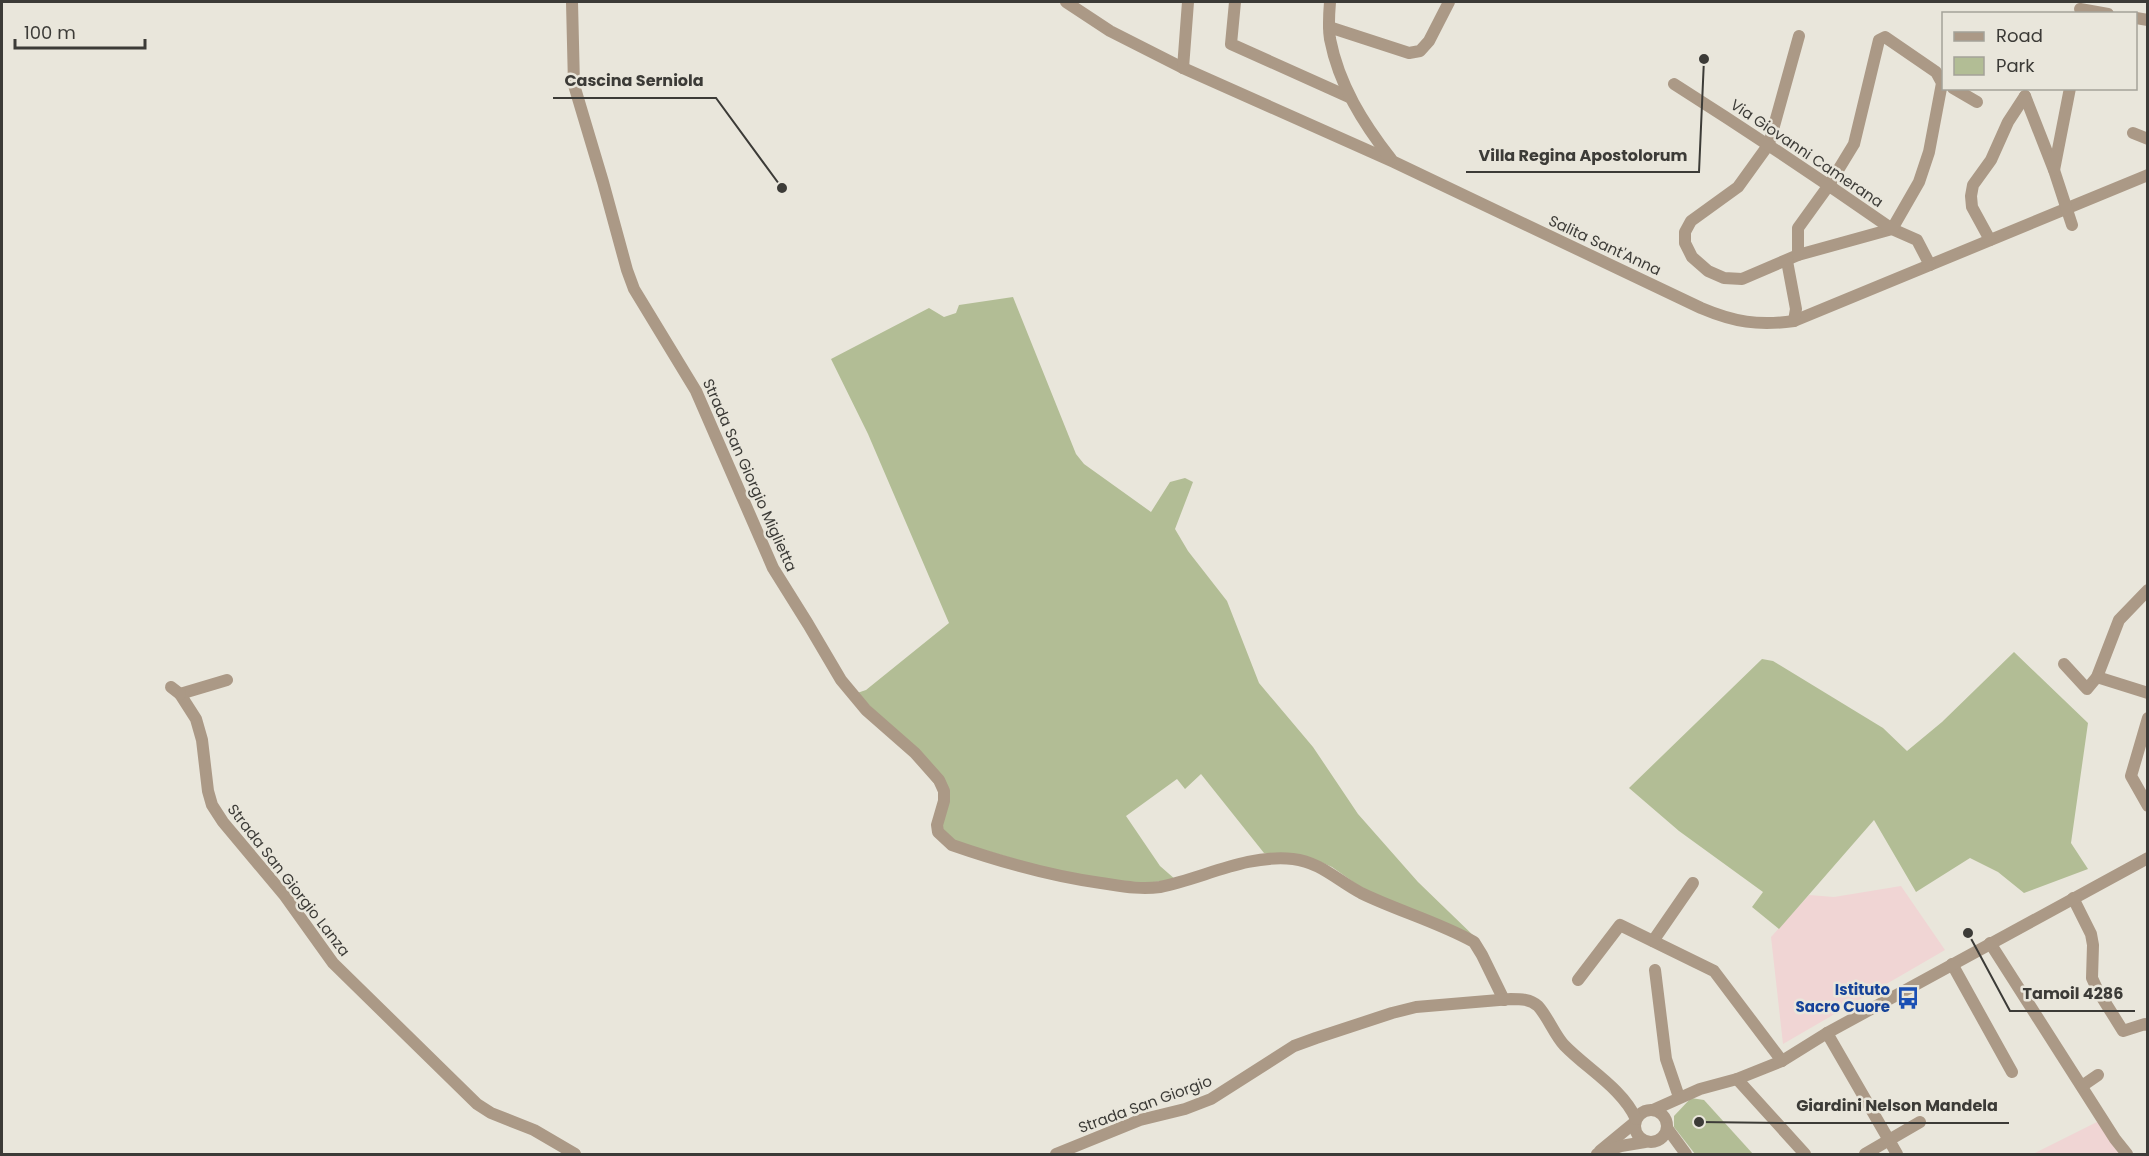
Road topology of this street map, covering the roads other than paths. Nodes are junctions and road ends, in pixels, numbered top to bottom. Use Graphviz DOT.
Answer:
graph roads {
  1 [pos="572,2"];
  2 [pos="1066,2"];
  3 [pos="1188,2"];
  4 [pos="1235,2"];
  5 [pos="1330,2"];
  6 [pos="1449,2"];
  7 [pos="2080,8"];
  8 [pos="2099,12"];
  9 [pos="1329,27"];
  10 [pos="1799,36"];
  11 [pos="1183,68"];
  12 [pos="1942,80"];
  13 [pos="1674,84"];
  14 [pos="1942,90"];
  15 [pos="1957,90"];
  16 [pos="2070,90"];
  17 [pos="1349,97"];
  18 [pos="1977,102"];
  19 [pos="2133,133"];
  20 [pos="2148,139"];
  21 [pos="1769,144"];
  22 [pos="1394,162"];
  23 [pos="2054,170"];
  24 [pos="2148,175"];
  25 [pos="1829,185"];
  26 [pos="2066,209"];
  27 [pos="2072,225"];
  28 [pos="1892,229"];
  29 [pos="1990,240"];
  30 [pos="1793,258"];
  31 [pos="1930,265"];
  32 [pos="1794,321"];
  33 [pos="2148,590"];
  34 [pos="2064,663"];
  35 [pos="2097,677"];
  36 [pos="227,680"];
  37 [pos="2148,693"];
  38 [pos="2148,718"];
  39 [pos="2148,806"];
  40 [pos="2148,858"];
  41 [pos="1693,883"];
  42 [pos="2073,898"];
  43 [pos="1653,941"];
  44 [pos="1990,943"];
  45 [pos="1952,964"];
  46 [pos="1655,970"];
  47 [pos="1578,980"];
  48 [pos="1503,1000"];
  49 [pos="2148,1025"];
  50 [pos="1827,1033"];
  51 [pos="1782,1061"];
  52 [pos="2012,1072"];
  53 [pos="2098,1075"];
  54 [pos="1737,1079"];
  55 [pos="2082,1086"];
  56 [pos="1618,1094"];
  57 [pos="1679,1097"];
  58 [pos="1651,1110"];
  59 [pos="1635,1121"];
  60 [pos="1920,1122"];
  61 [pos="1667,1125"];
  62 [pos="1889,1140"];
  63 [pos="1651,1142"];
  64 [pos="575,1155"];
  65 [pos="1056,1155"];
  66 [pos="1596,1155"];
  67 [pos="1681,1155"];
  68 [pos="1686,1155"];
  69 [pos="1805,1155"];
  70 [pos="1865,1155"];
  71 [pos="1897,1155"];
  72 [pos="2127,1155"];
  1 -- 48 [label="street, Strada San Giorgio Miglietta"];
  2 -- 11 [label="street, Salita Sant'Anna"];
  3 -- 11 [label="street"];
  4 -- 17 [label="street"];
  5 -- 9 [label="street"];
  6 -- 9 [label="street"];
  7 -- 8 [label="street"];
  9 -- 17 [label="street"];
  10 -- 21 [label="street"];
  11 -- 22 [label="street, Salita Sant'Anna"];
  12 -- 25 [label="street"];
  13 -- 21 [label="street, Via Giovanni Camerana"];
  14 -- 28 [label="street"];
  15 -- 18 [label="street"];
  16 -- 23 [label="street"];
  17 -- 22 [label="street"];
  19 -- 20 [label="street"];
  21 -- 25 [label="street, Via Giovanni Camerana"];
  21 -- 30 [label="street"];
  22 -- 32 [label="street, Salita Sant'Anna"];
  23 -- 26 [label="street"];
  23 -- 29 [label="street"];
  24 -- 26 [label="street, Salita Sant'Anna"];
  25 -- 28 [label="street, Via Giovanni Camerana"];
  25 -- 30 [label="street"];
  26 -- 27 [label="street"];
  26 -- 29 [label="street, Salita Sant'Anna"];
  28 -- 30 [label="street"];
  28 -- 31 [label="street, Via Giovanni Camerana"];
  29 -- 31 [label="street, Salita Sant'Anna"];
  30 -- 32 [label="street"];
  31 -- 32 [label="street, Salita Sant'Anna"];
  33 -- 35 [label="street"];
  34 -- 35 [label="street"];
  35 -- 37 [label="street"];
  36 -- 64 [label="street, Strada San Giorgio Lanza"];
  38 -- 39 [label="street"];
  40 -- 42 [label="street"];
  41 -- 43 [label="street"];
  42 -- 44 [label="street"];
  42 -- 49 [label="street"];
  43 -- 47 [label="street"];
  43 -- 51 [label="street"];
  44 -- 45 [label="street"];
  44 -- 55 [label="street"];
  45 -- 50 [label="street"];
  45 -- 52 [label="street"];
  46 -- 57 [label="street"];
  48 -- 56 [label="street, Strada San Giorgio"];
  48 -- 65 [label="street, Strada San Giorgio"];
  50 -- 51 [label="street"];
  50 -- 62 [label="street"];
  51 -- 54 [label="street"];
  53 -- 55 [label="street"];
  54 -- 57 [label="street"];
  54 -- 69 [label="street"];
  55 -- 72 [label="street"];
  56 -- 58 [label="street, Strada San Giorgio"];
  56 -- 59 [label="street, Strada San Giorgio"];
  57 -- 58 [label="street"];
  57 -- 61 [label="street"];
  58 -- 59 [label="street"];
  58 -- 61 [label="street"];
  59 -- 63 [label="street"];
  59 -- 66 [label="street"];
  60 -- 62 [label="street"];
  61 -- 63 [label="street"];
  61 -- 68 [label="street"];
  62 -- 70 [label="street"];
  62 -- 71 [label="street"];
  63 -- 66 [label="street"];
  63 -- 67 [label="street"];
}
